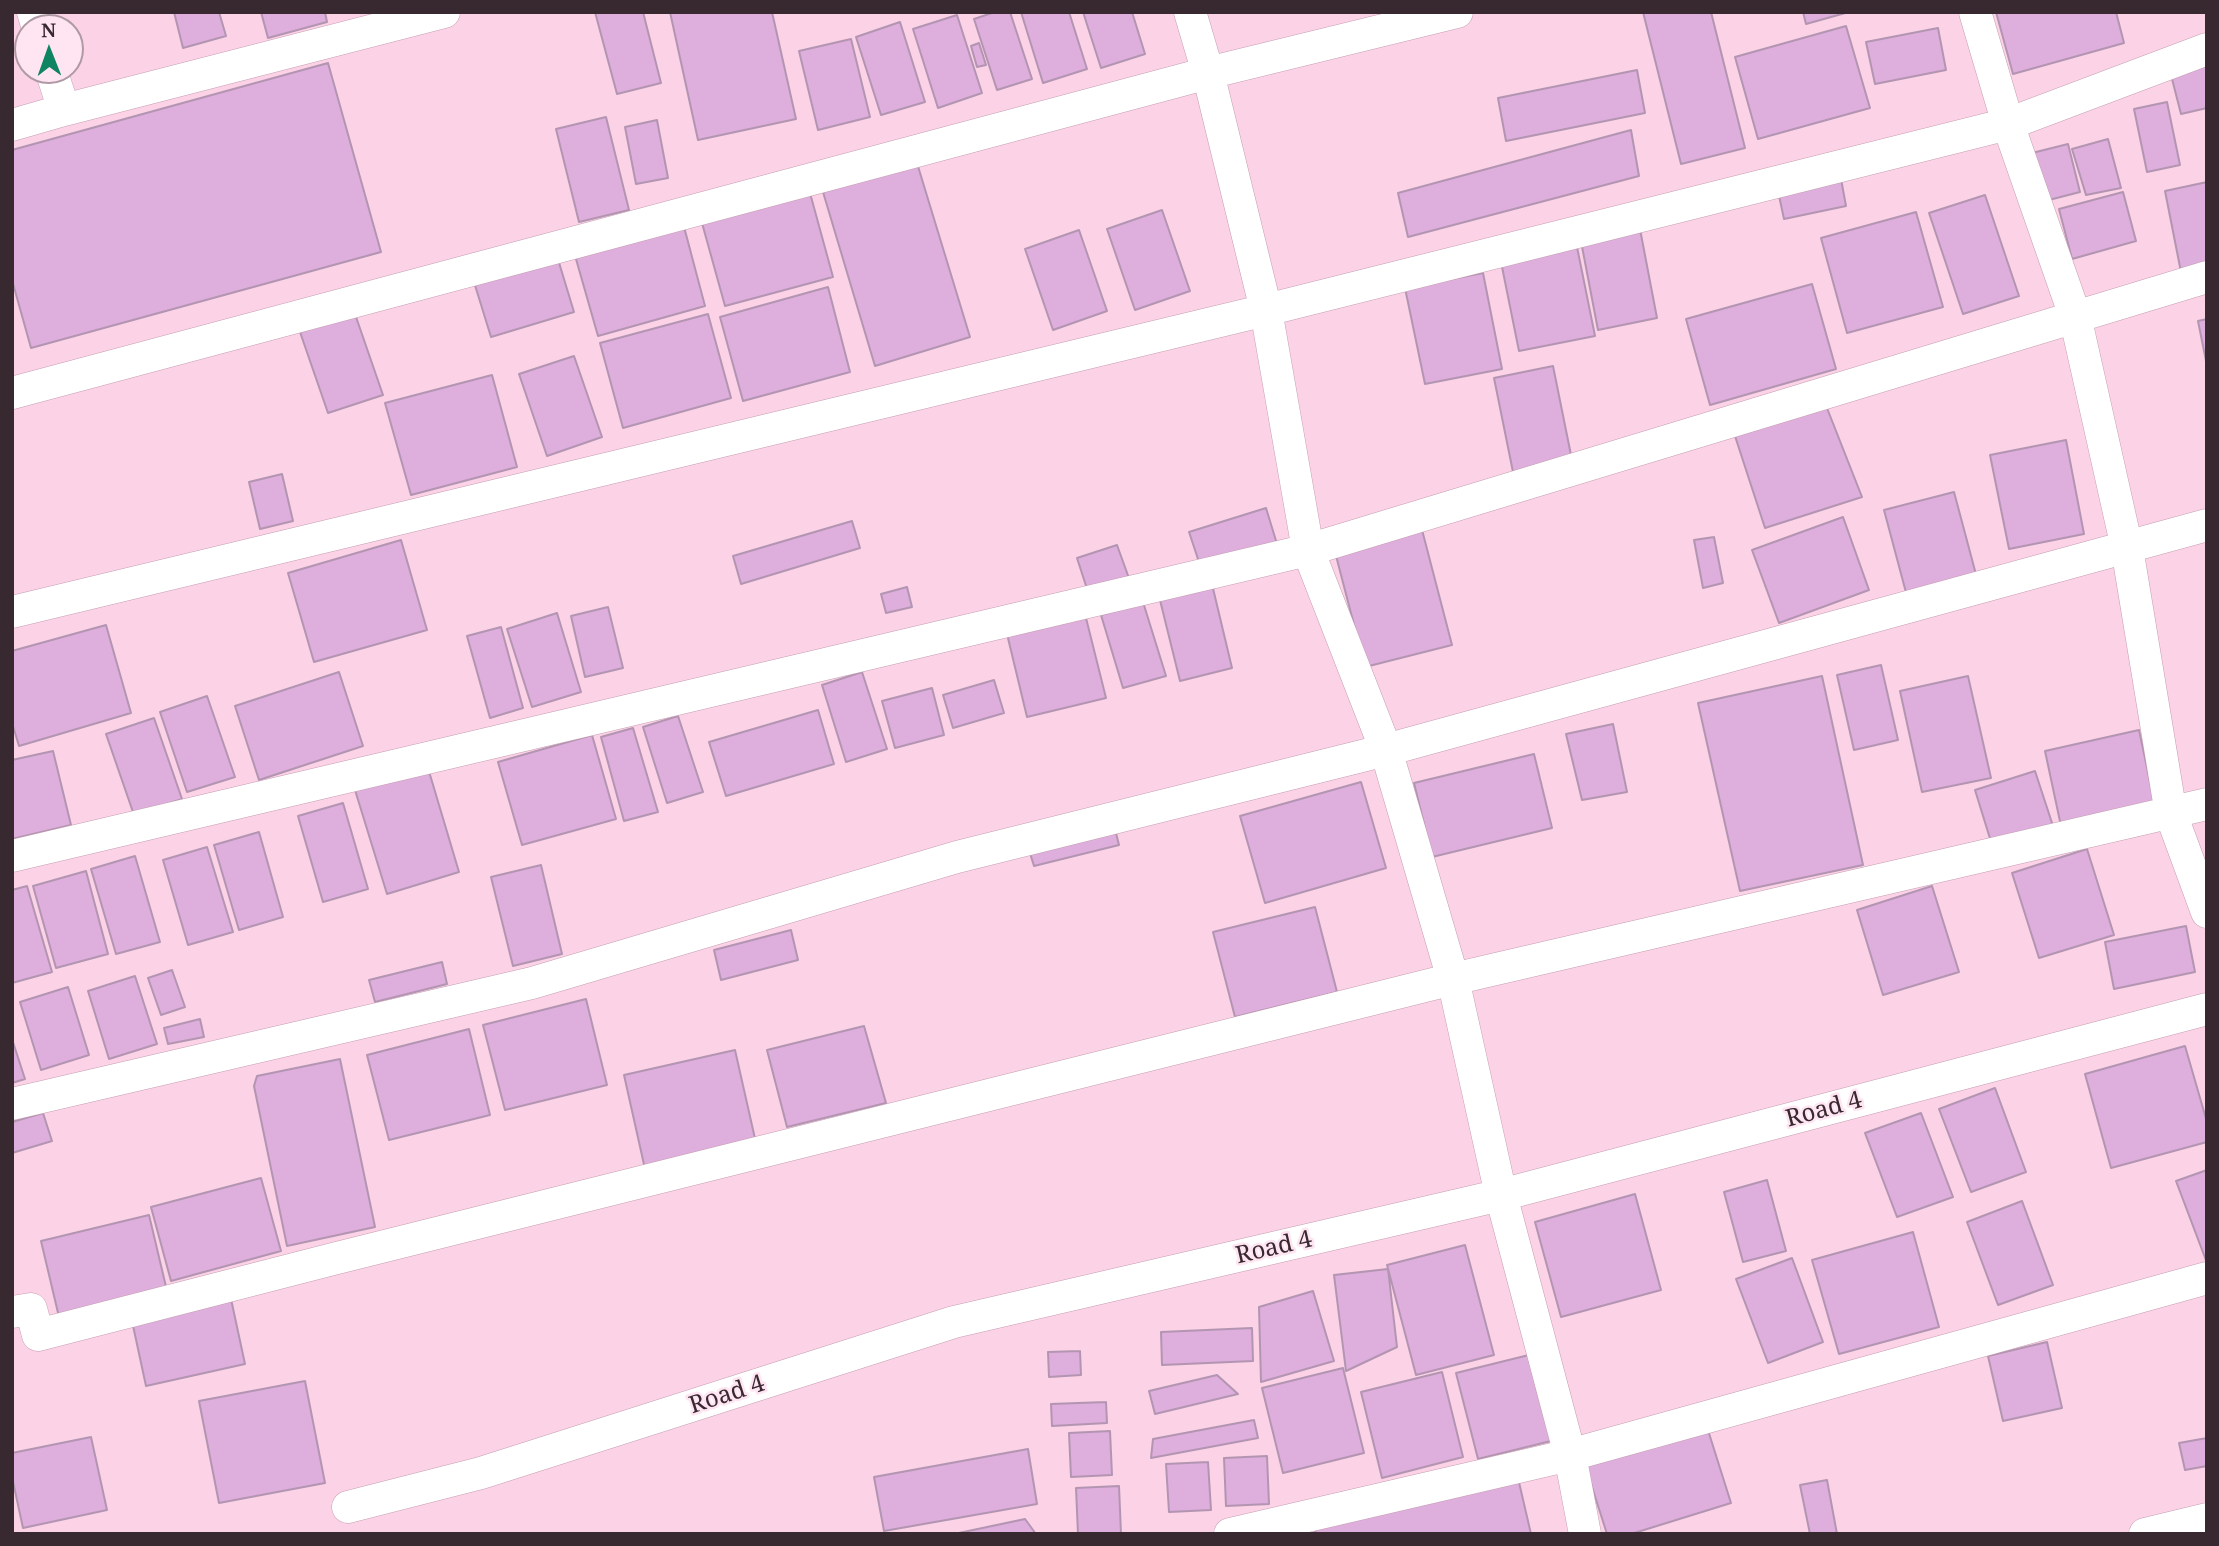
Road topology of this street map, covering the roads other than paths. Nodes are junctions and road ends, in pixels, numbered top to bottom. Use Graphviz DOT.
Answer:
graph roads {
  1 [pos="444,12"];
  2 [pos="1190,12"];
  3 [pos="1457,12"];
  4 [pos="1975,12"];
  5 [pos="2207,49"];
  6 [pos="1208,73"];
  7 [pos="56,84"];
  8 [pos="64,110"];
  9 [pos="2008,124"];
  10 [pos="12,125"];
  11 [pos="2207,277"];
  12 [pos="1266,310"];
  13 [pos="2075,316"];
  14 [pos="12,393"];
  15 [pos="2207,525"];
  16 [pos="2127,548"];
  17 [pos="1308,550"];
  18 [pos="12,612"];
  19 [pos="1385,750"];
  20 [pos="2207,804"];
  21 [pos="2171,814"];
  22 [pos="12,856"];
  23 [pos="2207,912"];
  24 [pos="1453,979"];
  25 [pos="2207,1009"];
  26 [pos="12,1104"];
  27 [pos="1501,1195"];
  28 [pos="2207,1278"];
  29 [pos="12,1312"];
  30 [pos="1570,1455"];
  31 [pos="348,1507"];
  32 [pos="2207,1519"];
  33 [pos="1230,1534"];
  34 [pos="1585,1534"];
  35 [pos="2145,1534"];
  1 -- 8 [label="street"];
  2 -- 6 [label="street"];
  3 -- 6 [label="street"];
  4 -- 9 [label="street"];
  5 -- 9 [label="street"];
  6 -- 12 [label="street"];
  6 -- 14 [label="street"];
  7 -- 8 [label="street"];
  8 -- 10 [label="street"];
  9 -- 12 [label="street"];
  9 -- 13 [label="street"];
  11 -- 13 [label="street"];
  12 -- 17 [label="street"];
  12 -- 18 [label="street"];
  13 -- 16 [label="street"];
  13 -- 17 [label="street"];
  15 -- 16 [label="street"];
  16 -- 19 [label="street"];
  16 -- 21 [label="street"];
  17 -- 19 [label="street"];
  17 -- 22 [label="street"];
  19 -- 24 [label="street"];
  19 -- 26 [label="street"];
  20 -- 21 [label="street"];
  21 -- 23 [label="street"];
  21 -- 24 [label="street"];
  24 -- 27 [label="street"];
  24 -- 29 [label="street"];
  25 -- 27 [label="street, Road 4"];
  27 -- 30 [label="street"];
  27 -- 31 [label="street, Road 4"];
  28 -- 30 [label="street"];
  30 -- 33 [label="street"];
  30 -- 34 [label="street"];
  32 -- 35 [label="street"];
}
